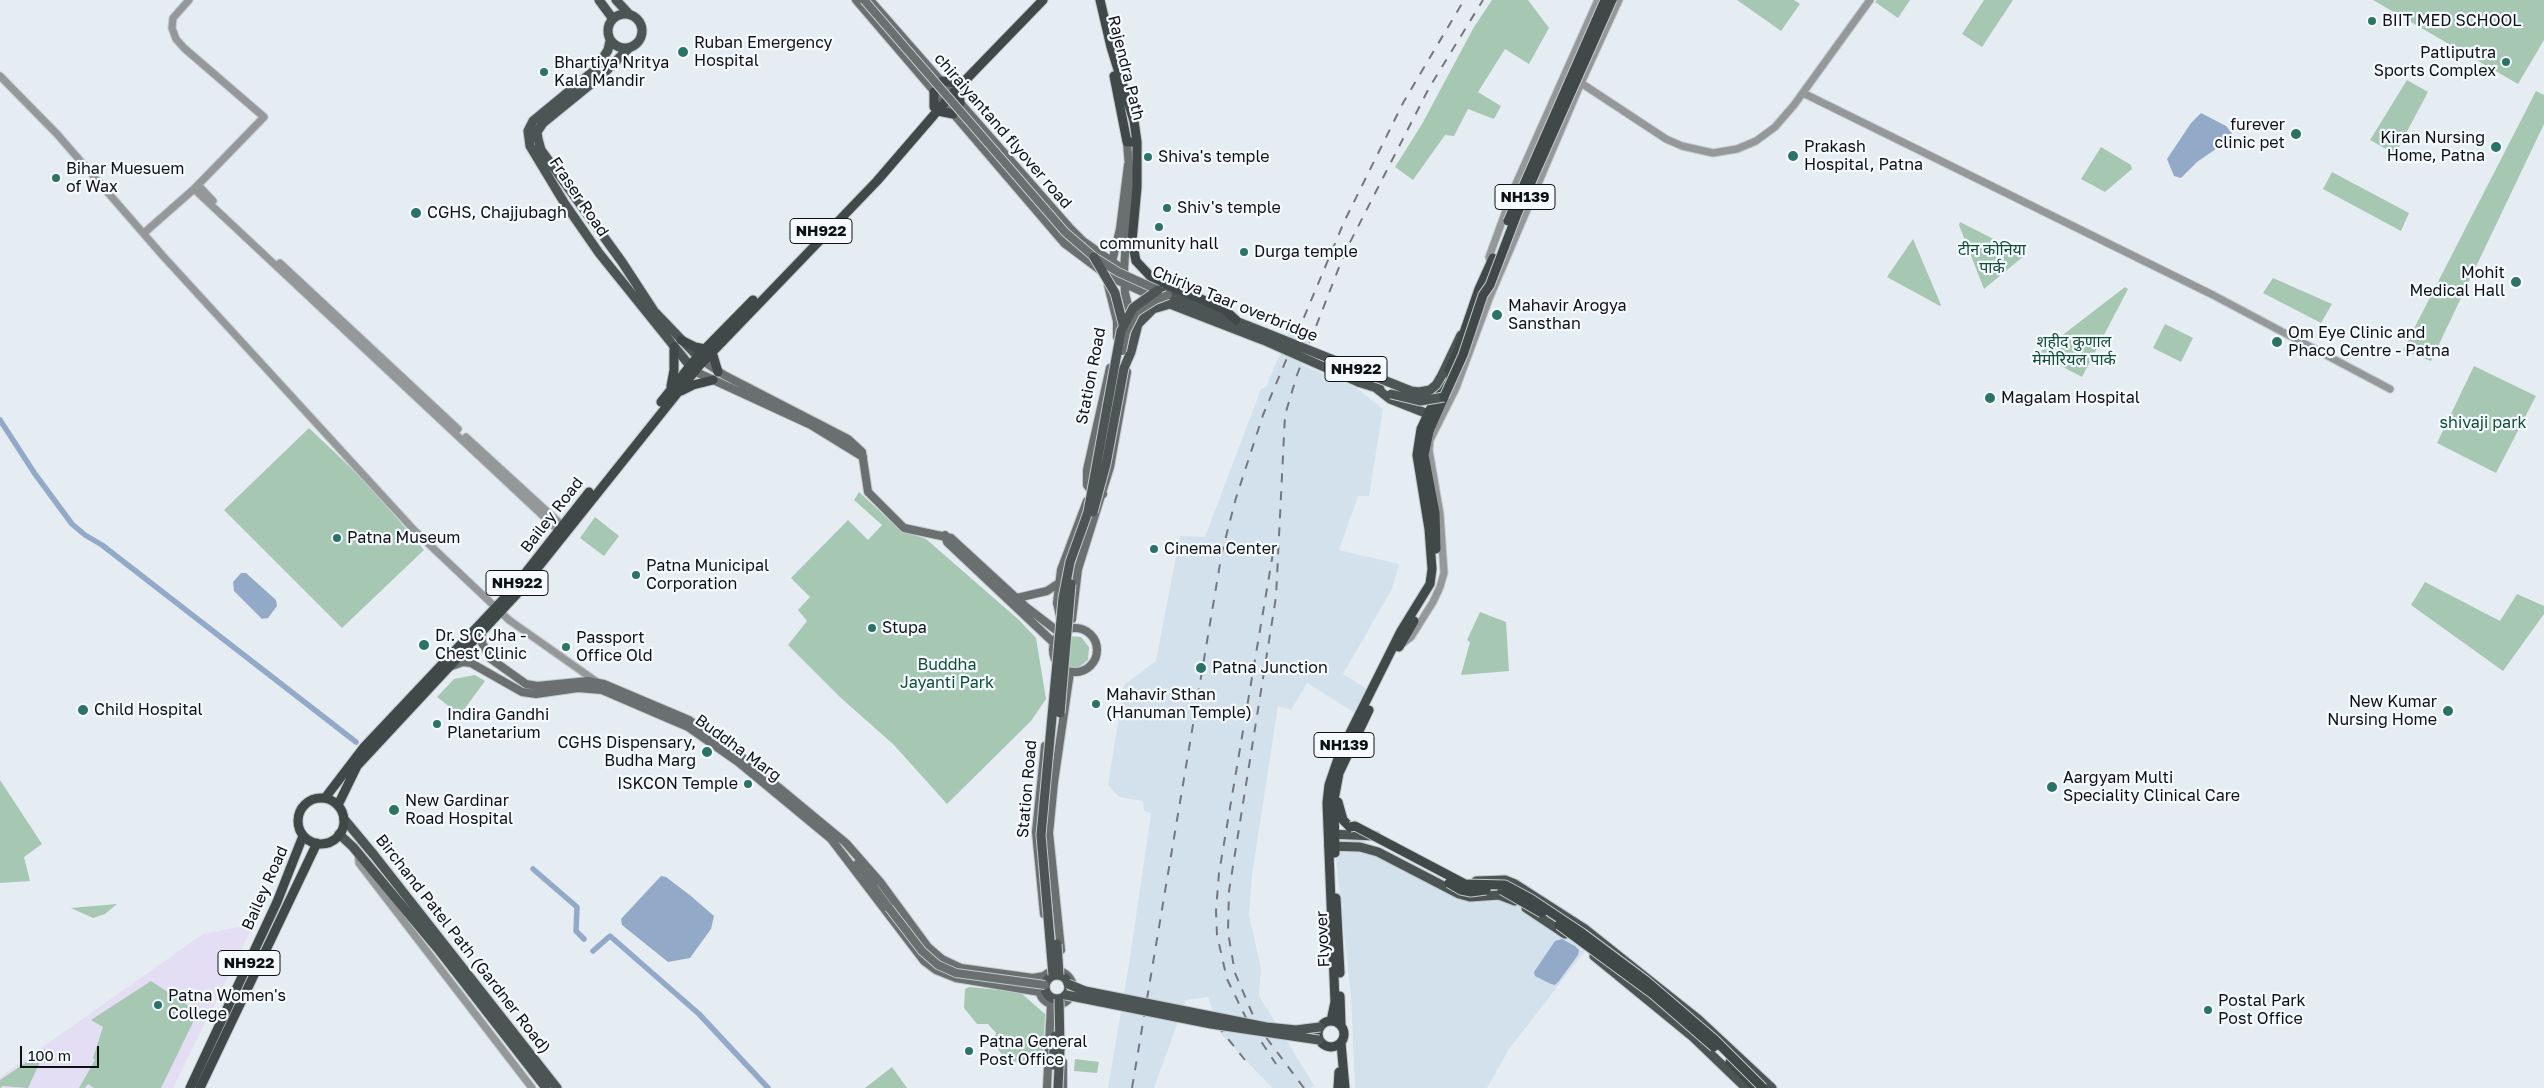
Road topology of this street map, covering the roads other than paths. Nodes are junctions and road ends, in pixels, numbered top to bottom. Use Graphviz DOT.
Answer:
graph roads {
  1 [pos="189,0"];
  2 [pos="599,0"];
  3 [pos="616,0"];
  4 [pos="856,0"];
  5 [pos="864,0"];
  6 [pos="870,0"];
  7 [pos="1036,0"];
  8 [pos="1043,0"];
  9 [pos="1094,0"];
  10 [pos="1100,0"];
  11 [pos="1598,0"];
  12 [pos="1605,0"];
  13 [pos="1612,0"];
  14 [pos="1619,0"];
  15 [pos="1870,0"];
  16 [pos="630,15"];
  17 [pos="1591,15"];
  18 [pos="613,19"];
  19 [pos="1608,24"];
  20 [pos="610,41"];
  21 [pos="629,48"];
  22 [pos="0,76"];
  23 [pos="942,81"];
  24 [pos="1580,83"];
  25 [pos="957,85"];
  26 [pos="934,92"];
  27 [pos="950,92"];
  28 [pos="1803,93"];
  29 [pos="960,103"];
  30 [pos="939,105"];
  31 [pos="1550,105"];
  32 [pos="953,114"];
  33 [pos="1568,114"];
  34 [pos="1129,122"];
  35 [pos="1134,144"];
  36 [pos="1128,165"];
  37 [pos="1523,169"];
  38 [pos="1541,180"];
  39 [pos="196,187"];
  40 [pos="144,233"];
  41 [pos="1094,257"];
  42 [pos="1492,261"];
  43 [pos="1112,262"];
  44 [pos="1124,270"];
  45 [pos="1108,276"];
  46 [pos="1124,284"];
  47 [pos="1158,290"];
  48 [pos="1169,299"];
  49 [pos="1236,320"];
  50 [pos="1123,324"];
  51 [pos="1467,326"];
  52 [pos="1135,329"];
  53 [pos="681,340"];
  54 [pos="674,347"];
  55 [pos="708,350"];
  56 [pos="1131,352"];
  57 [pos="700,359"];
  58 [pos="692,368"];
  59 [pos="718,372"];
  60 [pos="713,380"];
  61 [pos="1376,388"];
  62 [pos="2390,389"];
  63 [pos="671,395"];
  64 [pos="1444,397"];
  65 [pos="1428,414"];
  66 [pos="863,458"];
  67 [pos="1090,489"];
  68 [pos="1102,494"];
  69 [pos="560,528"];
  70 [pos="945,535"];
  71 [pos="1059,583"];
  72 [pos="1016,598"];
  73 [pos="498,610"];
  74 [pos="1065,630"];
  75 [pos="482,632"];
  76 [pos="1054,643"];
  77 [pos="1400,647"];
  78 [pos="449,667"];
  79 [pos="1062,668"];
  80 [pos="1070,672"];
  81 [pos="597,682"];
  82 [pos="1332,789"];
  83 [pos="325,798"];
  84 [pos="338,805"];
  85 [pos="344,819"];
  86 [pos="1350,827"];
  87 [pos="340,834"];
  88 [pos="1332,834"];
  89 [pos="303,836"];
  90 [pos="837,840"];
  91 [pos="317,843"];
  92 [pos="1332,849"];
  93 [pos="1411,851"];
  94 [pos="358,852"];
  95 [pos="1404,864"];
  96 [pos="1050,978"];
  97 [pos="1068,984"];
  98 [pos="1059,1000"];
  99 [pos="1331,1020"];
  100 [pos="1341,1025"];
  101 [pos="1320,1027"];
  102 [pos="1319,1040"];
  103 [pos="1339,1045"];
  104 [pos="190,1088"];
  105 [pos="200,1088"];
  106 [pos="532,1088"];
  107 [pos="546,1088"];
  108 [pos="557,1088"];
  109 [pos="1047,1088"];
  110 [pos="1052,1088"];
  111 [pos="1058,1088"];
  112 [pos="1063,1088"];
  113 [pos="1338,1088"];
  114 [pos="1345,1088"];
  115 [pos="1746,1088"];
  116 [pos="1756,1088"];
  117 [pos="1763,1088"];
  118 [pos="1772,1088"];
  1 -- 39 [label="street"];
  2 -- 18 [label="main road"];
  3 -- 16 [label="main road"];
  4 -- 26 [label="main road"];
  5 -- 41 [label="main road, Chiriya Taar overbridge, bridge"];
  6 -- 23 [label="main road, chiraiyantand flyover road"];
  7 -- 25 [label="highway, NH922"];
  8 -- 25 [label="highway, NH922"];
  9 -- 34 [label="highway, Rajendra Path / NH922"];
  10 -- 34 [label="highway, Rajendra Path / NH922"];
  11 -- 17 [label="street"];
  12 -- 42 [label="highway, Chiriya Taar overbridge / NH139, bridge"];
  13 -- 64 [label="highway, NH139, bridge"];
  14 -- 19 [label="street"];
  15 -- 28 [label="street"];
  16 -- 18 [label="main road"];
  16 -- 21 [label="main road"];
  17 -- 19 [label="street"];
  17 -- 31 [label="street"];
  18 -- 20 [label="main road"];
  19 -- 24 [label="street"];
  20 -- 21 [label="main road"];
  20 -- 54 [label="main road, Fraser Road"];
  21 -- 53 [label="main road, Fraser Road"];
  22 -- 40 [label="street"];
  23 -- 25 [label="highway"];
  23 -- 27 [label="main road, chiraiyantand flyover road"];
  24 -- 28 [label="street"];
  24 -- 33 [label="street"];
  25 -- 27 [label="highway, NH922"];
  25 -- 29 [label="highway"];
  26 -- 30 [label="highway"];
  27 -- 29 [label="main road, chiraiyantand flyover road"];
  27 -- 30 [label="highway, NH922"];
  28 -- 62 [label="street"];
  29 -- 43 [label="main road, chiraiyantand flyover road"];
  30 -- 32 [label="highway"];
  30 -- 55 [label="highway, NH922"];
  31 -- 33 [label="street"];
  31 -- 37 [label="street"];
  32 -- 45 [label="main road, NH922"];
  33 -- 38 [label="street"];
  34 -- 35 [label="highway, NH922"];
  35 -- 36 [label="main road"];
  35 -- 49 [label="highway, NH922"];
  36 -- 43 [label="main road, Station Road"];
  36 -- 44 [label="main road, Station Road"];
  37 -- 38 [label="street"];
  37 -- 42 [label="street"];
  38 -- 77 [label="street"];
  39 -- 40 [label="street"];
  39 -- 69 [label="street"];
  40 -- 73 [label="street"];
  41 -- 47 [label="main road, Chiriya Taar overbridge, bridge"];
  41 -- 50 [label="main road, bridge"];
  42 -- 51 [label="highway, Chiriya Taar overbridge / NH139"];
  43 -- 44 [label="main road, chiraiyantand flyover road"];
  43 -- 45 [label="main road, Station Road"];
  44 -- 46 [label="main road, Station Road"];
  45 -- 46 [label="main road, NH922"];
  45 -- 67 [label="main road, Station Road"];
  46 -- 48 [label="main road, NH922"];
  46 -- 52 [label="main road, Station Road"];
  47 -- 48 [label="main road, Chiriya Taar overbridge, bridge"];
  47 -- 50 [label="main road, bridge"];
  48 -- 49 [label="main road, Chiriya Taar overbridge"];
  48 -- 52 [label="main road"];
  48 -- 61 [label="main road, Chiriya Taar overbridge / NH922, bridge"];
  48 -- 67 [label="main road, bridge"];
  49 -- 51 [label="main road, Chiriya Taar overbridge / NH922, bridge"];
  50 -- 96 [label="main road, bridge"];
  51 -- 65 [label="highway, NH139"];
  52 -- 56 [label="main road"];
  53 -- 55 [label="highway"];
  53 -- 57 [label="main road, Fraser Road"];
  54 -- 58 [label="main road, Fraser Road"];
  54 -- 63 [label="highway"];
  55 -- 57 [label="highway, NH922"];
  55 -- 59 [label="highway"];
  56 -- 68 [label="main road"];
  56 -- 96 [label="main road, bridge"];
  57 -- 58 [label="highway, Bailey Road / NH922"];
  57 -- 59 [label="main road"];
  58 -- 60 [label="main road"];
  58 -- 63 [label="highway, Bailey Road / NH922"];
  59 -- 66 [label="main road"];
  60 -- 63 [label="highway"];
  60 -- 66 [label="main road"];
  61 -- 64 [label="main road, Chiriya Taar overbridge / NH922, bridge"];
  61 -- 65 [label="main road"];
  63 -- 69 [label="highway, Bailey Road / NH922"];
  63 -- 73 [label="highway, Bailey Road / NH922"];
  64 -- 77 [label="highway, NH139"];
  65 -- 82 [label="highway, NH139"];
  66 -- 70 [label="main road"];
  67 -- 68 [label="main road"];
  67 -- 71 [label="main road"];
  68 -- 74 [label="main road"];
  69 -- 73 [label="highway, Bailey Road / NH922"];
  70 -- 72 [label="main road"];
  70 -- 76 [label="main road"];
  71 -- 72 [label="main road"];
  71 -- 74 [label="main road"];
  72 -- 74 [label="main road"];
  73 -- 75 [label="highway, Bailey Road / NH922"];
  73 -- 81 [label="street"];
  73 -- 83 [label="highway, Bailey Road / NH922"];
  74 -- 76 [label="main road"];
  74 -- 80 [label="main road"];
  75 -- 78 [label="highway, Bailey Road / NH922"];
  75 -- 81 [label="main road, Buddha Marg"];
  76 -- 79 [label="main road"];
  77 -- 82 [label="highway, NH139"];
  78 -- 84 [label="highway, Bailey Road / NH922"];
  78 -- 90 [label="main road, Buddha Marg"];
  79 -- 80 [label="main road"];
  79 -- 96 [label="main road, Station Road"];
  80 -- 96 [label="main road"];
  81 -- 90 [label="main road, Buddha Marg"];
  82 -- 86 [label="highway"];
  82 -- 88 [label="highway, NH139"];
  83 -- 84 [label="highway"];
  83 -- 89 [label="highway, Bailey Road / NH922"];
  84 -- 85 [label="highway"];
  85 -- 87 [label="highway"];
  85 -- 108 [label="main road, Birchand Patel Path (Gardner Road)"];
  86 -- 116 [label="highway, bridge"];
  86 -- 117 [label="highway, bridge"];
  87 -- 91 [label="highway"];
  87 -- 94 [label="main road, Birchand Patel Path (Gardner Road)"];
  88 -- 92 [label="highway, NH139"];
  88 -- 93 [label="main road"];
  89 -- 91 [label="highway, Bailey Road"];
  89 -- 104 [label="highway, Bailey Road / NH922"];
  90 -- 96 [label="main road"];
  90 -- 96 [label="main road, bridge"];
  90 -- 96 [label="main road"];
  91 -- 105 [label="highway, NH922"];
  92 -- 95 [label="main road"];
  92 -- 99 [label="highway, Flyover / NH139"];
  92 -- 100 [label="highway, Flyover / NH139"];
  93 -- 95 [label="main road"];
  93 -- 118 [label="main road"];
  94 -- 106 [label="street"];
  94 -- 107 [label="main road, Birchand Patel Path (Gardner Road)"];
  95 -- 115 [label="main road"];
  96 -- 97 [label="main road, bridge"];
  96 -- 98 [label="main road"];
  96 -- 98 [label="main road"];
  97 -- 98 [label="main road, bridge"];
  97 -- 101 [label="main road, bridge"];
  98 -- 102 [label="main road, bridge"];
  98 -- 109 [label="main road"];
  98 -- 110 [label="main road, bridge"];
  98 -- 111 [label="main road, bridge"];
  98 -- 112 [label="main road"];
  99 -- 100 [label="highway"];
  99 -- 101 [label="highway"];
  100 -- 103 [label="highway, Flyover / NH139"];
  101 -- 102 [label="highway, bridge"];
  102 -- 103 [label="highway"];
  103 -- 113 [label="highway, NH139"];
  103 -- 114 [label="highway, NH139"];
}
